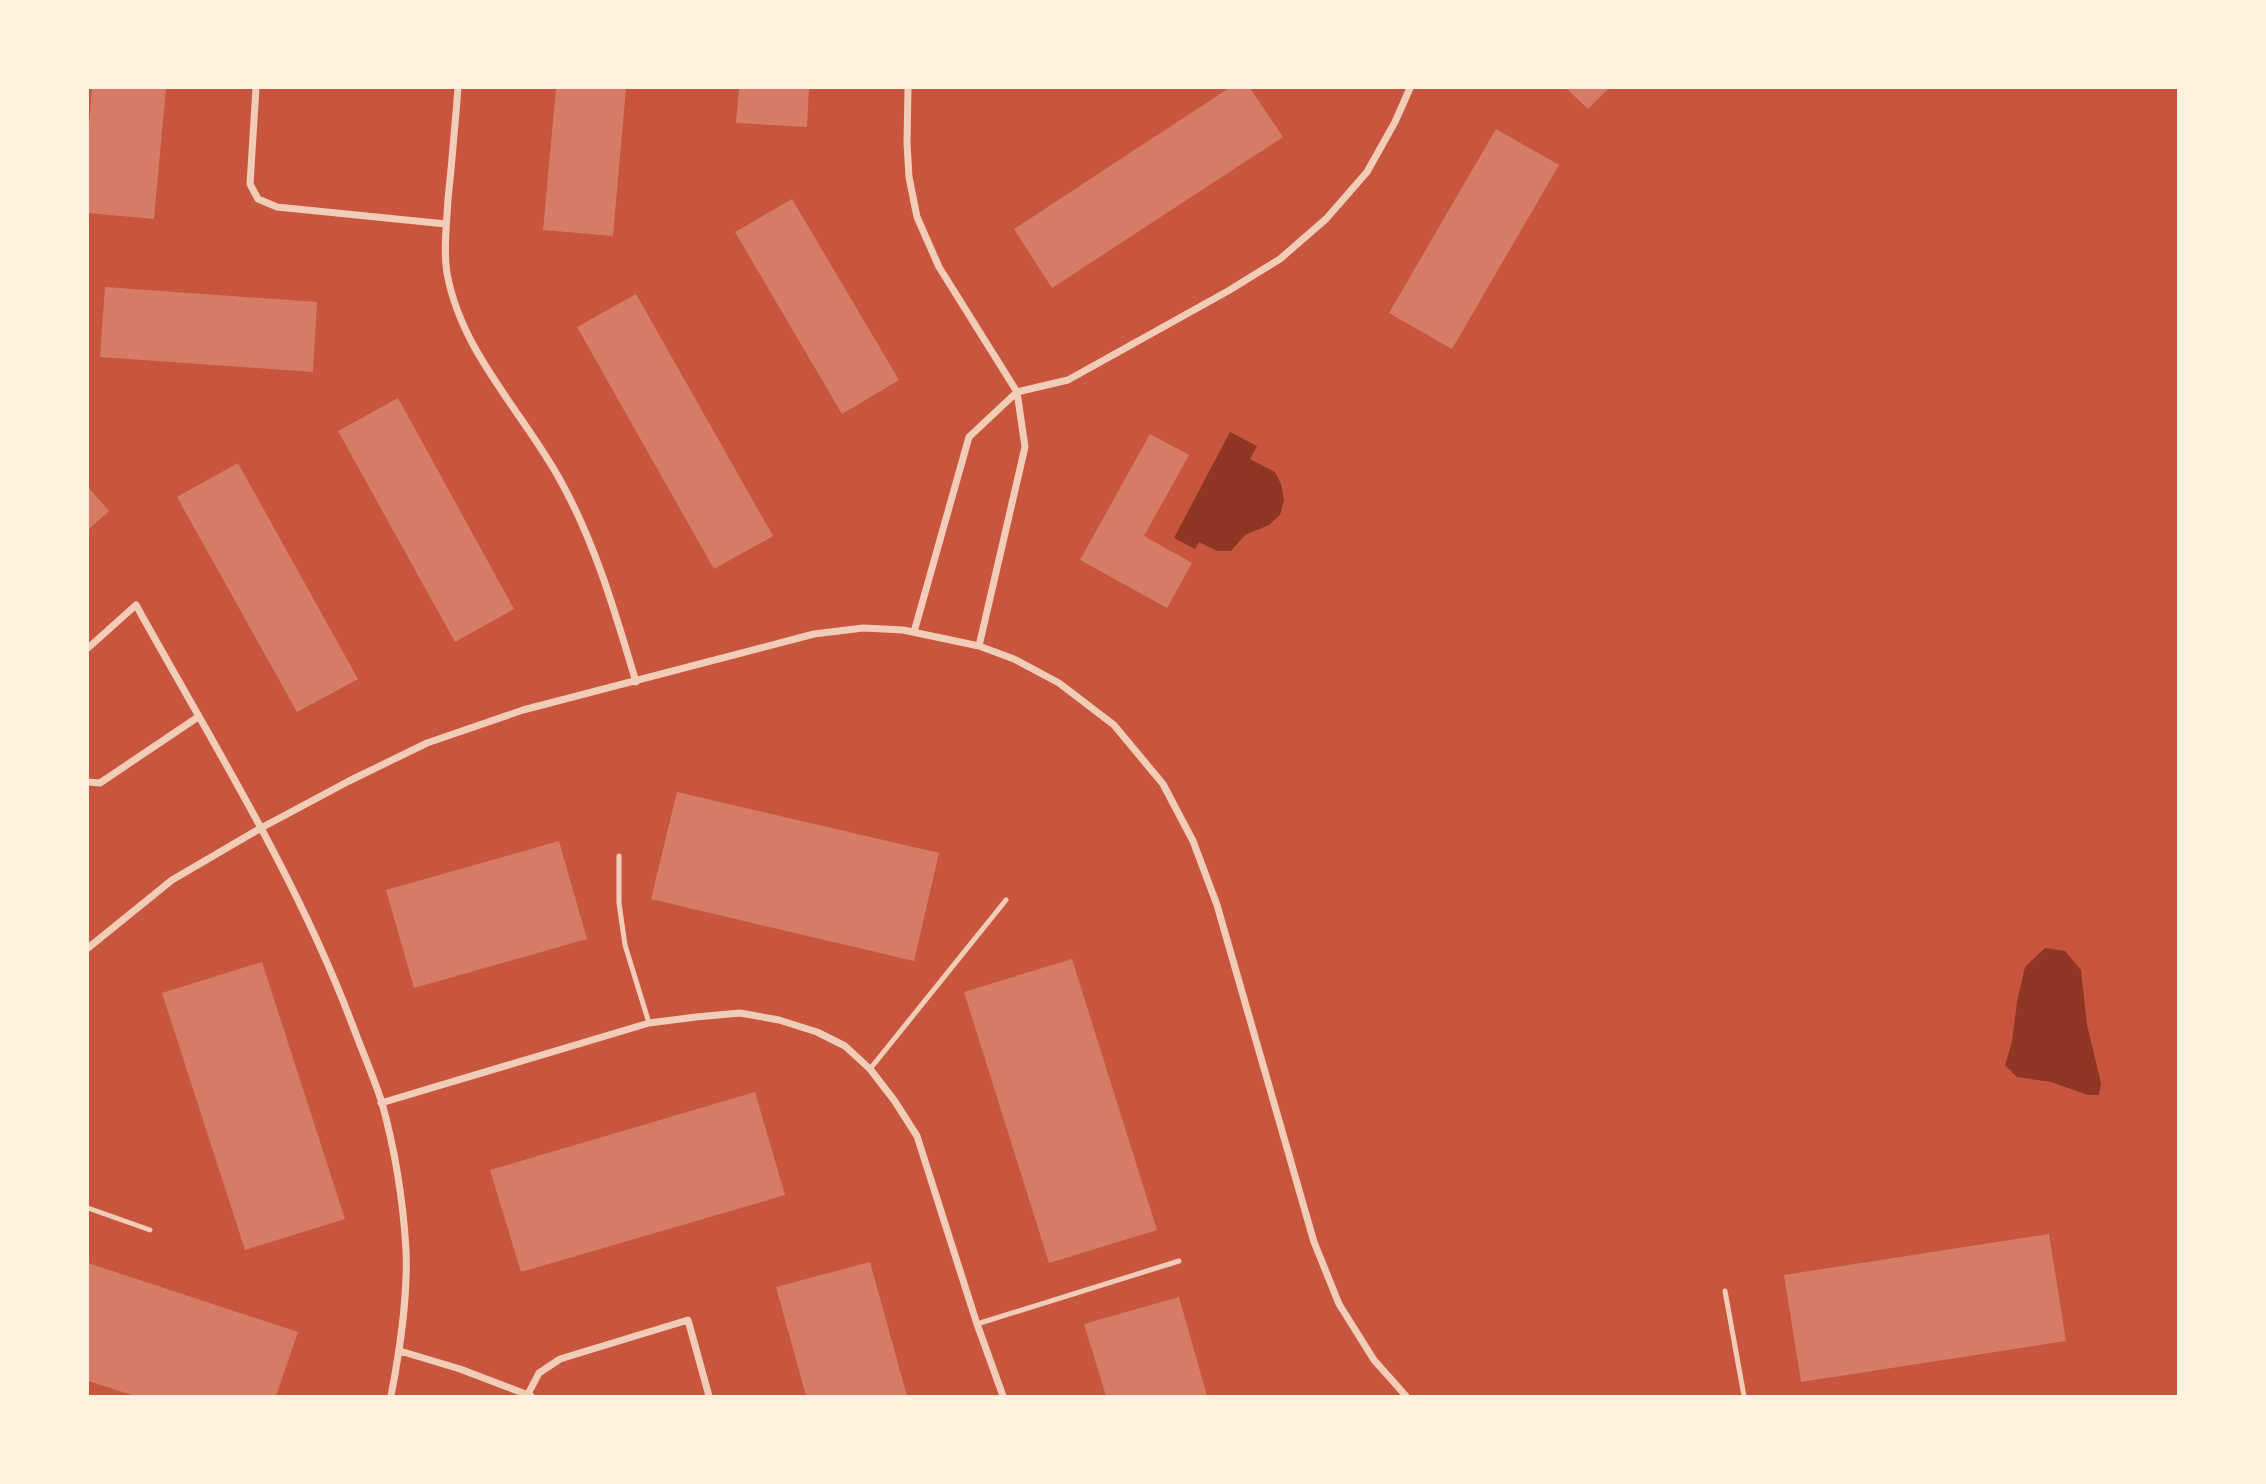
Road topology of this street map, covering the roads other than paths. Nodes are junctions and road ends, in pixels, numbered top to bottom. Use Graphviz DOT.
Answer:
graph roads {
  1 [pos="256,88"];
  2 [pos="458,88"];
  3 [pos="908,88"];
  4 [pos="1410,88"];
  5 [pos="446,224"];
  6 [pos="1017,392"];
  7 [pos="914,632"];
  8 [pos="979,646"];
  9 [pos="88,648"];
  10 [pos="636,682"];
  11 [pos="198,717"];
  12 [pos="88,782"];
  13 [pos="261,828"];
  14 [pos="619,856"];
  15 [pos="1006,900"];
  16 [pos="88,948"];
  17 [pos="649,1023"];
  18 [pos="870,1069"];
  19 [pos="382,1103"];
  20 [pos="88,1208"];
  21 [pos="150,1230"];
  22 [pos="1178,1261"];
  23 [pos="1726,1292"];
  24 [pos="977,1324"];
  25 [pos="400,1351"];
  26 [pos="530,1395"];
  27 [pos="391,1396"];
  28 [pos="709,1396"];
  29 [pos="1003,1396"];
  30 [pos="1406,1396"];
  31 [pos="1744,1396"];
  1 -- 5 [label="street"];
  2 -- 5 [label="street"];
  3 -- 6 [label="street"];
  4 -- 6 [label="street"];
  5 -- 10 [label="street"];
  6 -- 7 [label="street"];
  6 -- 8 [label="street"];
  7 -- 8 [label="street"];
  7 -- 10 [label="street"];
  8 -- 30 [label="street"];
  9 -- 11 [label="street"];
  10 -- 13 [label="street"];
  11 -- 12 [label="street"];
  11 -- 13 [label="street"];
  13 -- 16 [label="street"];
  13 -- 19 [label="street"];
  14 -- 17 [label="lane"];
  15 -- 18 [label="lane"];
  17 -- 18 [label="street"];
  17 -- 19 [label="street"];
  18 -- 24 [label="street"];
  19 -- 25 [label="street"];
  20 -- 21 [label="lane"];
  22 -- 24 [label="lane"];
  23 -- 31 [label="lane"];
  24 -- 29 [label="street"];
  25 -- 26 [label="street"];
  25 -- 27 [label="street"];
  26 -- 28 [label="street"];
}
